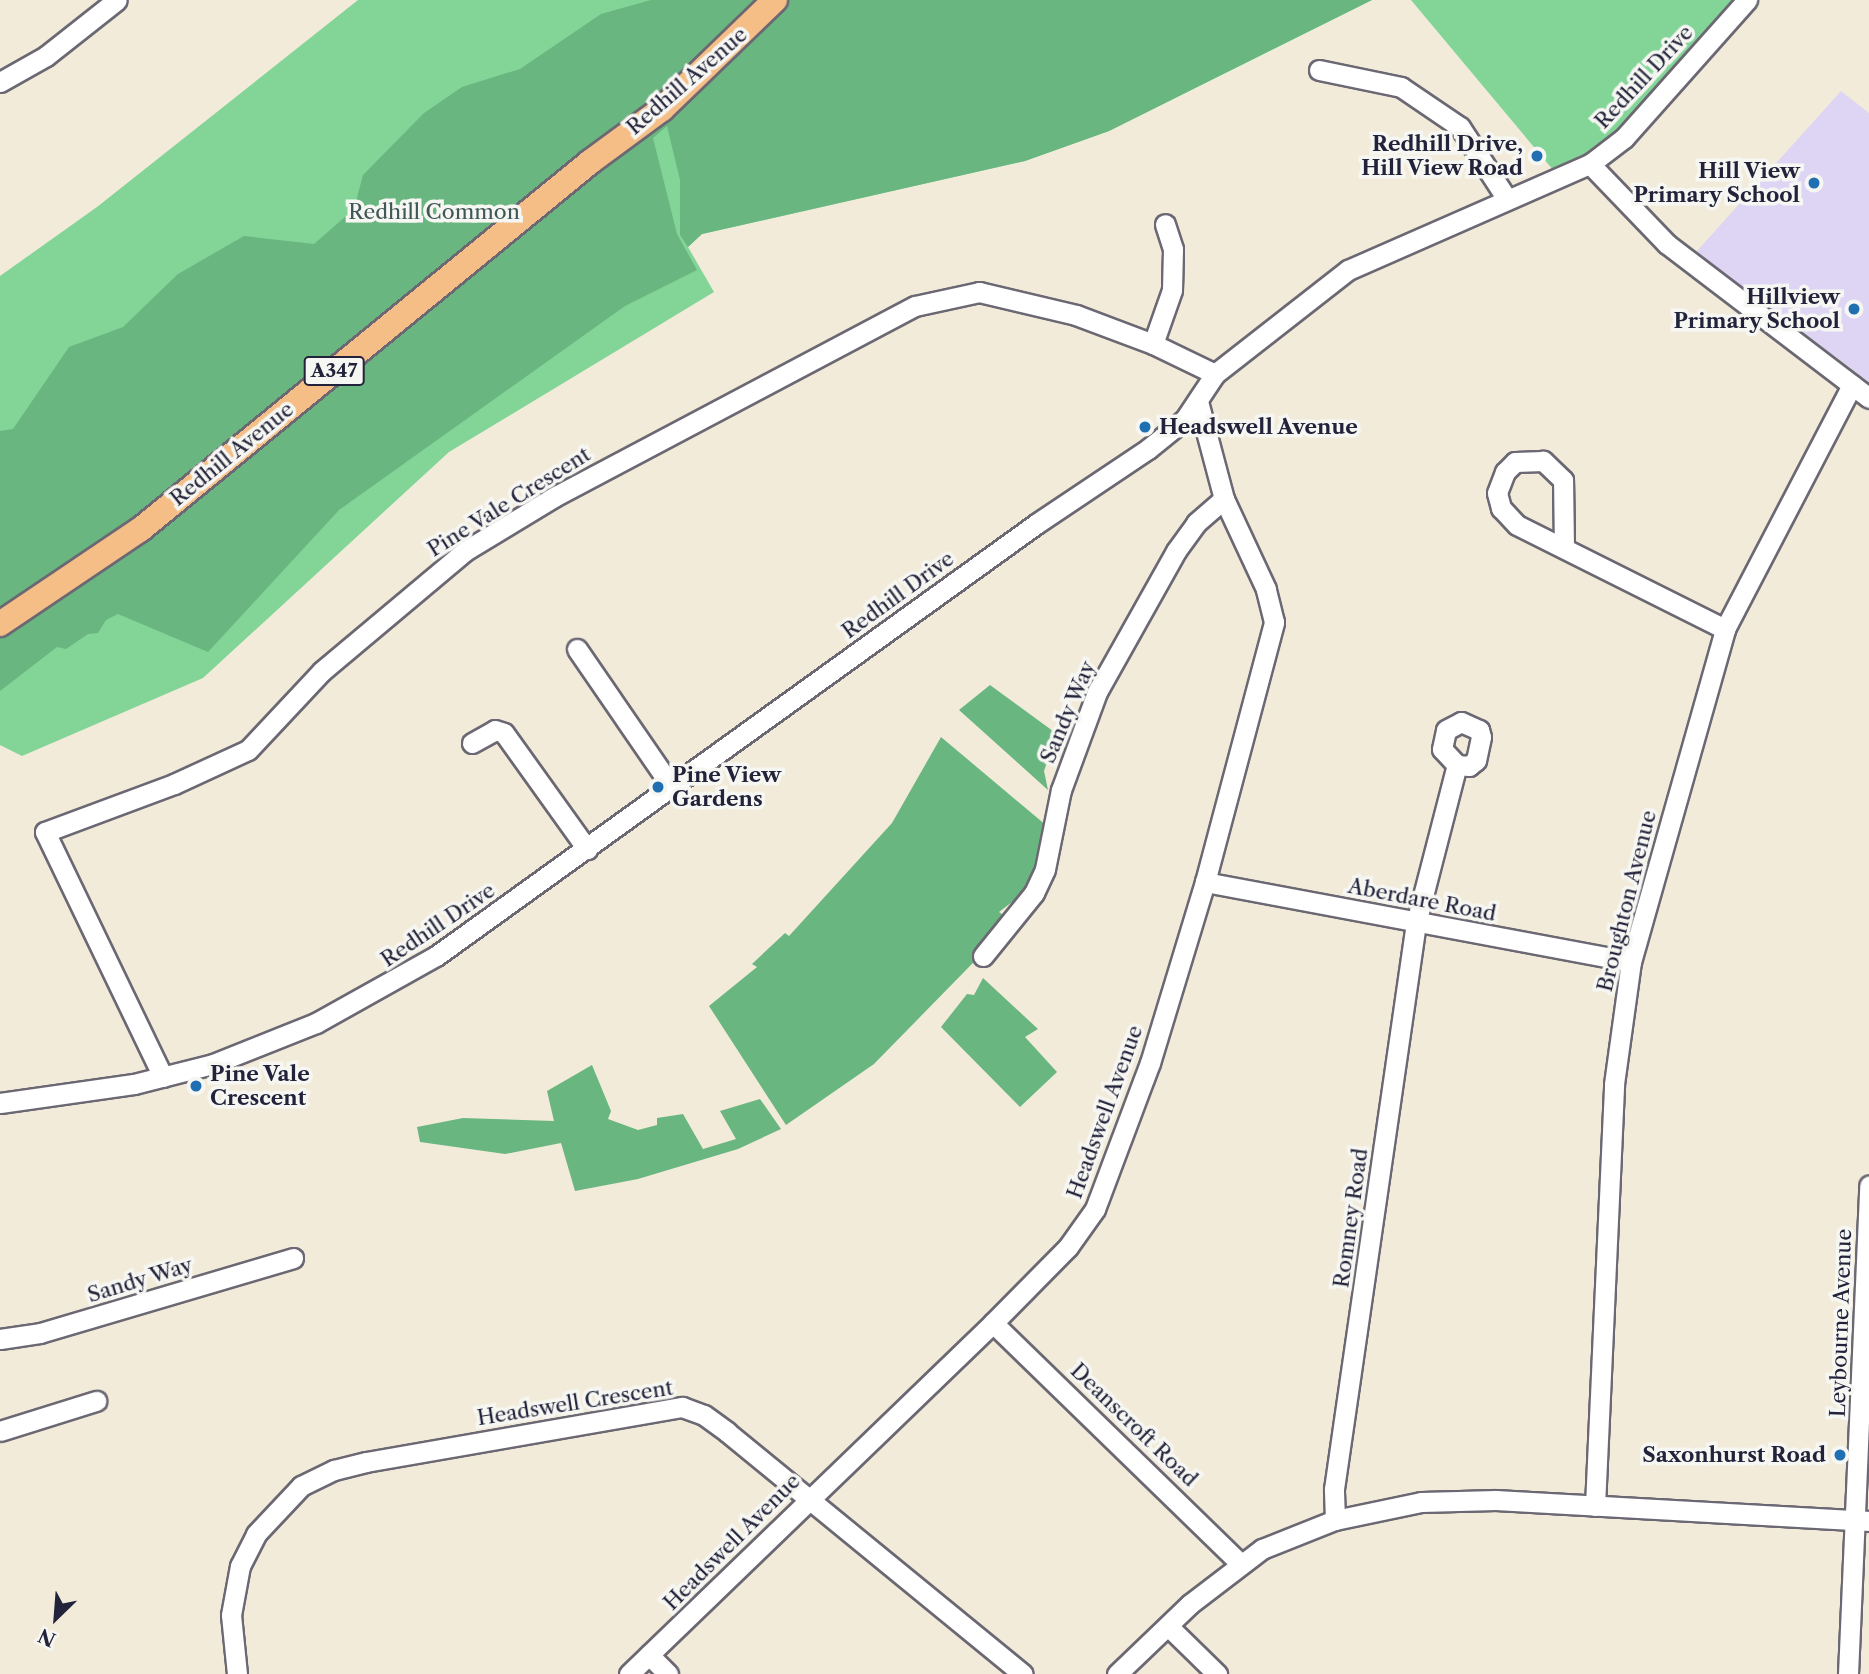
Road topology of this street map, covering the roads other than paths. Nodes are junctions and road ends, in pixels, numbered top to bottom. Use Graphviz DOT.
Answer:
graph roads {
  1 [pos="117,0"];
  2 [pos="775,0"];
  3 [pos="1747,0"];
  4 [pos="1319,70"];
  5 [pos="0,82"];
  6 [pos="1590,164"];
  7 [pos="1507,199"];
  8 [pos="1165,224"];
  9 [pos="1153,344"];
  10 [pos="1215,374"];
  11 [pos="1852,385"];
  12 [pos="1869,398"];
  13 [pos="1198,401"];
  14 [pos="1224,499"];
  15 [pos="1564,548"];
  16 [pos="0,624"];
  17 [pos="1725,629"];
  18 [pos="577,649"];
  19 [pos="472,743"];
  20 [pos="1457,765"];
  21 [pos="672,787"];
  22 [pos="587,849"];
  23 [pos="1205,882"];
  24 [pos="1416,923"];
  25 [pos="983,956"];
  26 [pos="1631,962"];
  27 [pos="163,1077"];
  28 [pos="0,1103"];
  29 [pos="1869,1185"];
  30 [pos="293,1258"];
  31 [pos="993,1323"];
  32 [pos="0,1339"];
  33 [pos="96,1401"];
  34 [pos="0,1431"];
  35 [pos="807,1499"];
  36 [pos="1595,1506"];
  37 [pos="1335,1520"];
  38 [pos="1862,1520"];
  39 [pos="1240,1563"];
  40 [pos="1168,1626"];
  41 [pos="649,1655"];
  42 [pos="237,1674"];
  43 [pos="629,1674"];
  44 [pos="668,1674"];
  45 [pos="1023,1674"];
  46 [pos="1117,1674"];
  47 [pos="1217,1674"];
  48 [pos="1848,1674"];
  1 -- 5 [label="street"];
  2 -- 16 [label="main road, Redhill Avenue / A347"];
  3 -- 6 [label="street, Redhill Drive"];
  4 -- 7 [label="street"];
  6 -- 7 [label="street, Redhill Drive"];
  6 -- 11 [label="street"];
  7 -- 10 [label="street, Redhill Drive"];
  8 -- 9 [label="street"];
  9 -- 10 [label="street, Pine Vale Crescent"];
  9 -- 27 [label="street, Pine Vale Crescent"];
  10 -- 13 [label="street, Redhill Drive"];
  11 -- 12 [label="street"];
  11 -- 17 [label="street, Broughton Avenue"];
  13 -- 14 [label="street, Headswell Avenue"];
  13 -- 21 [label="street, Redhill Drive"];
  14 -- 23 [label="street, Headswell Avenue"];
  14 -- 25 [label="street, Sandy Way"];
  15 -- 15 [label="street"];
  15 -- 17 [label="street"];
  17 -- 26 [label="street, Broughton Avenue"];
  18 -- 21 [label="street"];
  19 -- 22 [label="street"];
  20 -- 24 [label="street, Romney Road"];
  21 -- 22 [label="street, Redhill Drive"];
  22 -- 27 [label="street, Redhill Drive"];
  23 -- 24 [label="street, Aberdare Road"];
  23 -- 31 [label="street, Headswell Avenue"];
  24 -- 26 [label="street, Aberdare Road"];
  24 -- 37 [label="street, Romney Road"];
  26 -- 36 [label="street, Broughton Avenue"];
  27 -- 28 [label="street, Redhill Drive"];
  29 -- 38 [label="street, Leybourne Avenue"];
  30 -- 32 [label="street, Sandy Way"];
  31 -- 35 [label="street, Headswell Avenue"];
  31 -- 39 [label="street, Deanscroft Road"];
  33 -- 34 [label="street"];
  35 -- 41 [label="street, Headswell Avenue"];
  35 -- 42 [label="street, Headswell Crescent"];
  35 -- 45 [label="street, Headswell Crescent"];
  36 -- 37 [label="street"];
  36 -- 38 [label="street"];
  37 -- 39 [label="street"];
  38 -- 48 [label="street, Leybourne Avenue"];
  39 -- 40 [label="street"];
  40 -- 46 [label="street"];
  40 -- 47 [label="street"];
  41 -- 43 [label="street, Headswell Avenue"];
  41 -- 44 [label="street"];
}
